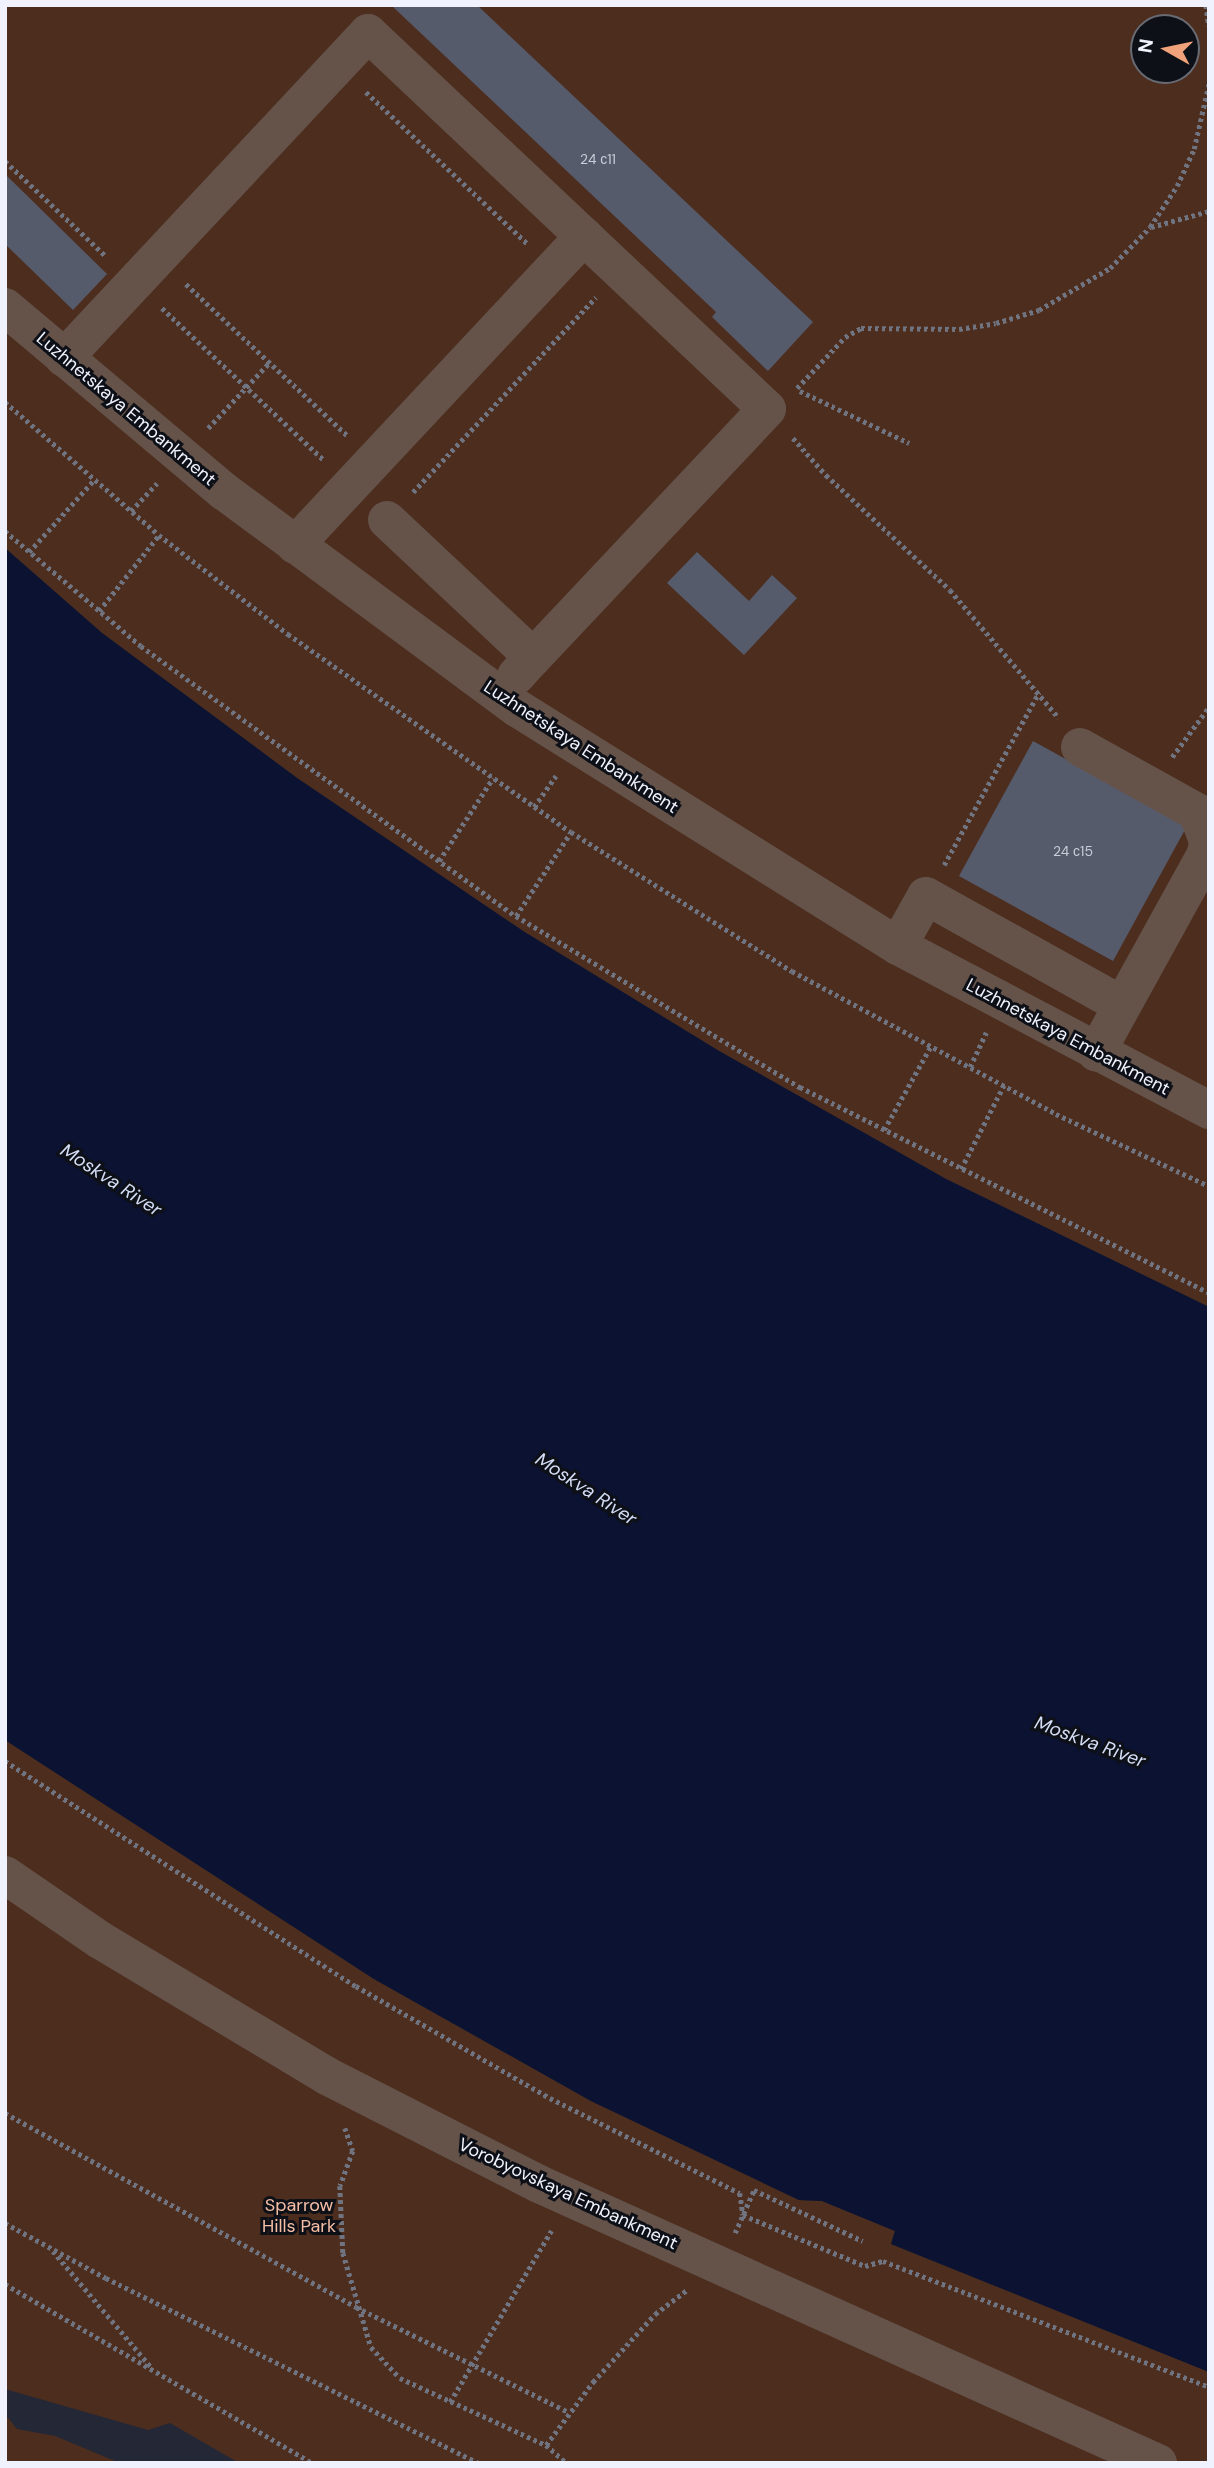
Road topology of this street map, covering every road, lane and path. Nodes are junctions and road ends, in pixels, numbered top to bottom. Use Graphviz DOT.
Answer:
graph roads {
  1 [pos="1206,5"];
  2 [pos="1209,26"];
  3 [pos="337,65"];
  4 [pos="1209,83"];
  5 [pos="5,161"];
  6 [pos="1209,212"];
  7 [pos="1150,227"];
  8 [pos="584,236"];
  9 [pos="554,269"];
  10 [pos="146,270"];
  11 [pos="620,271"];
  12 [pos="5,307"];
  13 [pos="64,358"];
  14 [pos="270,362"];
  15 [pos="246,387"];
  16 [pos="782,399"];
  17 [pos="5,402"];
  18 [pos="909,443"];
  19 [pos="181,457"];
  20 [pos="363,473"];
  21 [pos="94,480"];
  22 [pos="387,520"];
  23 [pos="5,531"];
  24 [pos="159,535"];
  25 [pos="295,545"];
  26 [pos="29,552"];
  27 [pos="99,611"];
  28 [pos="533,657"];
  29 [pos="1039,692"];
  30 [pos="498,695"];
  31 [pos="1209,708"];
  32 [pos="1080,747"];
  33 [pos="493,778"];
  34 [pos="1150,786"];
  35 [pos="571,832"];
  36 [pos="439,861"];
  37 [pos="926,896"];
  38 [pos="516,916"];
  39 [pos="898,946"];
  40 [pos="1122,1005"];
  41 [pos="931,1046"];
  42 [pos="1096,1053"];
  43 [pos="1004,1085"];
  44 [pos="1209,1110"];
  45 [pos="884,1130"];
  46 [pos="961,1169"];
  47 [pos="1209,1186"];
  48 [pos="1209,1293"];
  49 [pos="5,1761"];
  50 [pos="5,1875"];
  51 [pos="327,2077"];
  52 [pos="5,2113"];
  53 [pos="571,2198"];
  54 [pos="743,2215"];
  55 [pos="5,2223"];
  56 [pos="863,2241"];
  57 [pos="51,2248"];
  58 [pos="721,2265"];
  59 [pos="5,2284"];
  60 [pos="356,2307"];
  61 [pos="471,2367"];
  62 [pos="154,2371"];
  63 [pos="1209,2387"];
  64 [pos="450,2402"];
  65 [pos="568,2412"];
  66 [pos="546,2445"];
  67 [pos="313,2463"];
  68 [pos="479,2463"];
  69 [pos="567,2463"];
  70 [pos="1157,2463"];
  1 -- 2 [label="path"];
  3 -- 8 [label="street"];
  3 -- 9 [label="path"];
  3 -- 10 [label="street"];
  4 -- 7 [label="path"];
  5 -- 10 [label="path"];
  6 -- 7 [label="path"];
  7 -- 16 [label="path"];
  8 -- 9 [label="street"];
  8 -- 11 [label="street"];
  9 -- 20 [label="street"];
  10 -- 13 [label="street"];
  10 -- 14 [label="path"];
  10 -- 15 [label="path"];
  11 -- 16 [label="street"];
  11 -- 22 [label="path"];
  12 -- 13 [label="street, Luzhnetskaya Embankment"];
  13 -- 19 [label="street, Luzhnetskaya Embankment"];
  14 -- 15 [label="path"];
  14 -- 20 [label="path"];
  15 -- 19 [label="path"];
  15 -- 20 [label="path"];
  16 -- 18 [label="path"];
  16 -- 28 [label="street"];
  16 -- 29 [label="path"];
  17 -- 21 [label="path"];
  19 -- 25 [label="street, Luzhnetskaya Embankment"];
  20 -- 25 [label="street"];
  21 -- 24 [label="path"];
  21 -- 26 [label="path"];
  22 -- 28 [label="street"];
  23 -- 26 [label="path"];
  24 -- 27 [label="path"];
  24 -- 33 [label="path"];
  25 -- 30 [label="street, Luzhnetskaya Embankment"];
  26 -- 27 [label="path"];
  27 -- 36 [label="path"];
  28 -- 30 [label="street"];
  29 -- 32 [label="path"];
  29 -- 37 [label="path"];
  30 -- 39 [label="street, Luzhnetskaya Embankment"];
  31 -- 34 [label="path"];
  32 -- 34 [label="street"];
  33 -- 35 [label="path"];
  33 -- 36 [label="path"];
  34 -- 40 [label="street"];
  35 -- 38 [label="path"];
  35 -- 41 [label="path"];
  36 -- 38 [label="path"];
  37 -- 39 [label="street"];
  37 -- 40 [label="street"];
  38 -- 45 [label="path"];
  39 -- 42 [label="street, Luzhnetskaya Embankment"];
  40 -- 42 [label="street"];
  41 -- 43 [label="path"];
  41 -- 45 [label="path"];
  42 -- 44 [label="street, Luzhnetskaya Embankment"];
  43 -- 46 [label="path"];
  43 -- 47 [label="path"];
  45 -- 46 [label="path"];
  46 -- 48 [label="path"];
  49 -- 54 [label="path"];
  50 -- 51 [label="street, Vorobyovskaya Embankment"];
  51 -- 53 [label="street, Vorobyovskaya Embankment"];
  51 -- 60 [label="path"];
  52 -- 60 [label="path"];
  53 -- 58 [label="street, Vorobyovskaya Embankment"];
  53 -- 61 [label="path"];
  54 -- 56 [label="path"];
  54 -- 58 [label="path"];
  54 -- 63 [label="path"];
  55 -- 57 [label="path"];
  57 -- 62 [label="path"];
  57 -- 68 [label="path"];
  58 -- 65 [label="path"];
  58 -- 70 [label="street, Vorobyovskaya Embankment"];
  59 -- 62 [label="path"];
  60 -- 61 [label="path"];
  60 -- 64 [label="path"];
  61 -- 64 [label="path"];
  61 -- 65 [label="path"];
  62 -- 67 [label="path"];
  64 -- 66 [label="path"];
  65 -- 66 [label="path"];
  66 -- 69 [label="path"];
}
